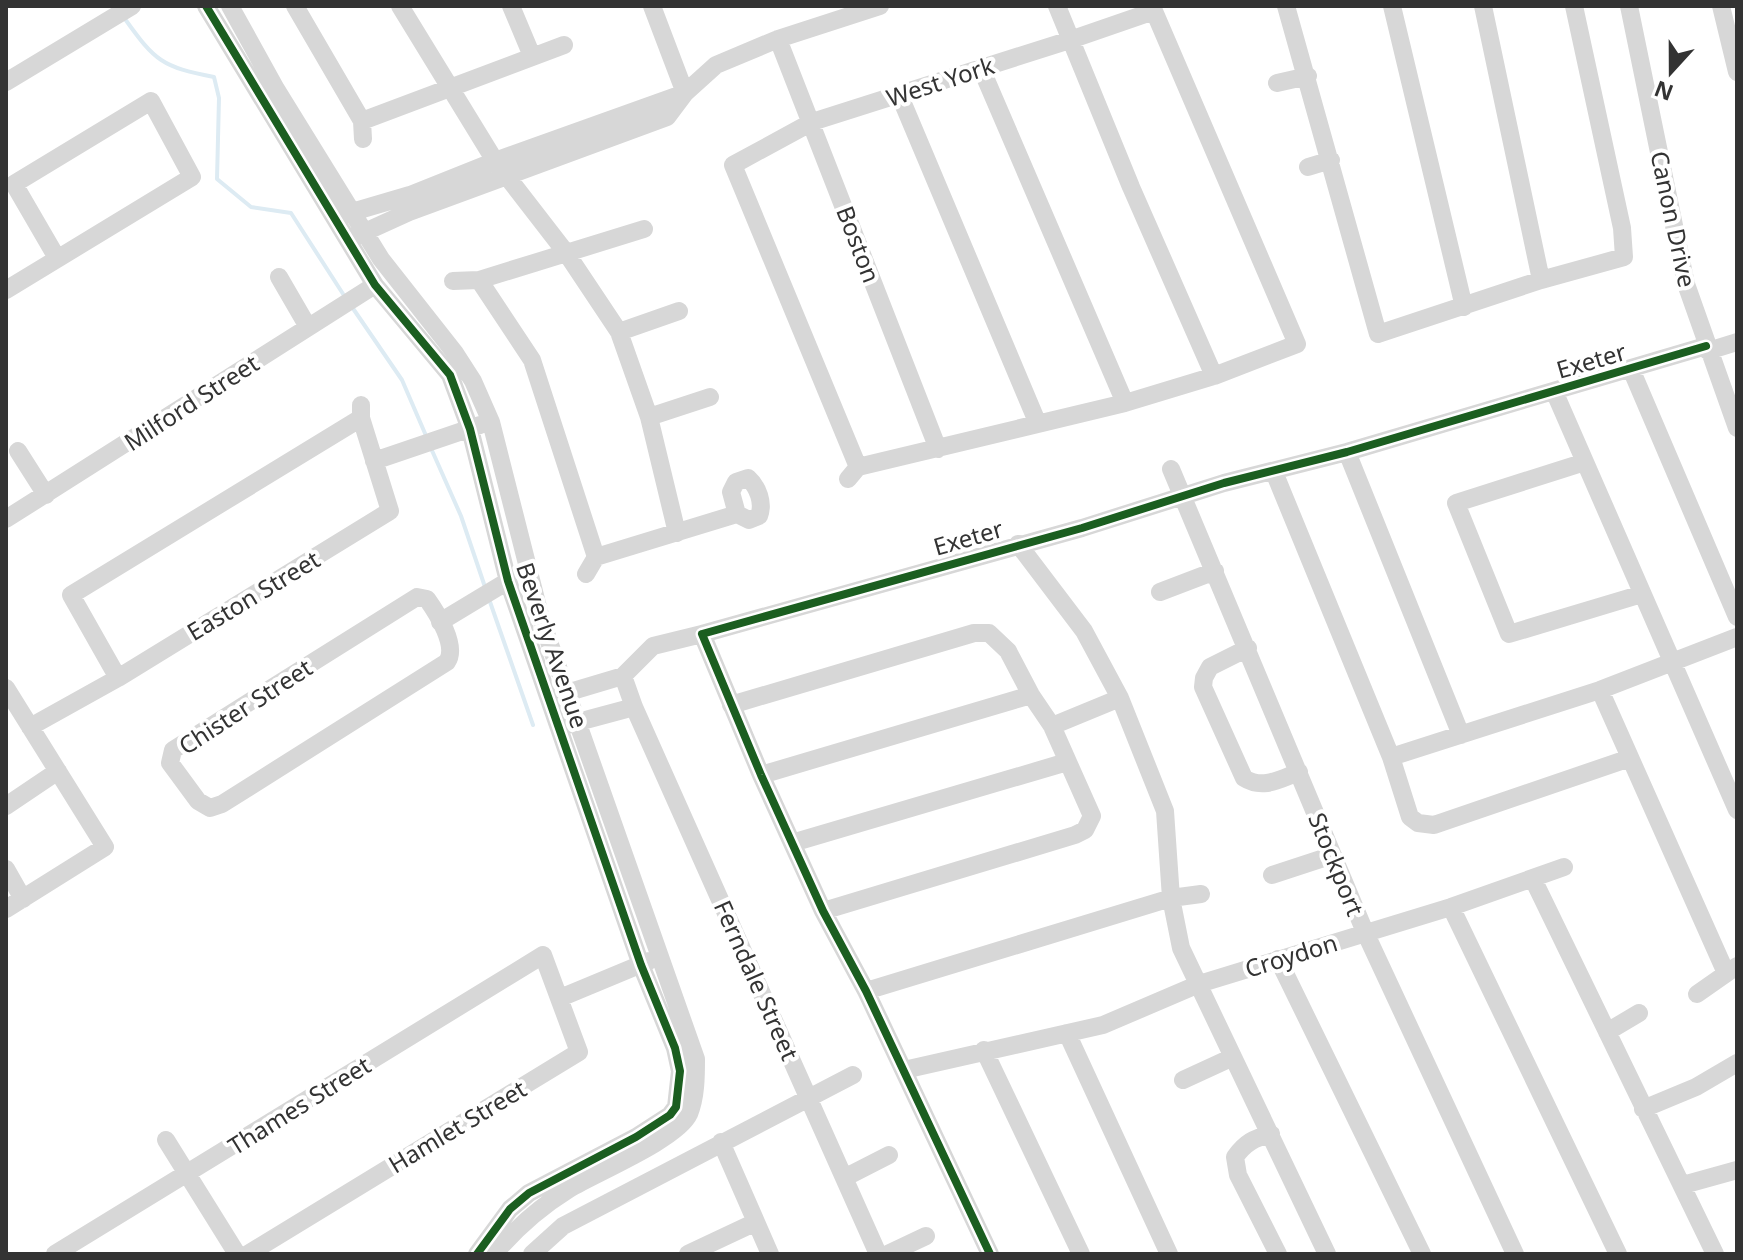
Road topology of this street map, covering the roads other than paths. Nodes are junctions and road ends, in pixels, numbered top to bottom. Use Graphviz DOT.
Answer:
graph roads {
  1 [pos="206,6"];
  2 [pos="230,6"];
  3 [pos="295,6"];
  4 [pos="400,6"];
  5 [pos="511,6"];
  6 [pos="652,6"];
  7 [pos="880,6"];
  8 [pos="1057,6"];
  9 [pos="1286,6"];
  10 [pos="1392,6"];
  11 [pos="1483,6"];
  12 [pos="1574,6"];
  13 [pos="1629,6"];
  14 [pos="1721,6"];
  15 [pos="125,10"];
  16 [pos="778,39"];
  17 [pos="1070,40"];
  18 [pos="564,45"];
  19 [pos="532,56"];
  20 [pos="981,68"];
  21 [pos="1737,72"];
  22 [pos="1308,76"];
  23 [pos="6,82"];
  24 [pos="1277,83"];
  25 [pos="448,87"];
  26 [pos="685,93"];
  27 [pos="899,94"];
  28 [pos="812,122"];
  29 [pos="1331,160"];
  30 [pos="495,161"];
  31 [pos="1308,167"];
  32 [pos="509,177"];
  33 [pos="344,215"];
  34 [pos="644,229"];
  35 [pos="356,236"];
  36 [pos="567,254"];
  37 [pos="57,258"];
  38 [pos="279,277"];
  39 [pos="479,280"];
  40 [pos="1541,280"];
  41 [pos="453,281"];
  42 [pos="375,285"];
  43 [pos="6,290"];
  44 [pos="1464,307"];
  45 [pos="679,311"];
  46 [pos="308,327"];
  47 [pos="619,332"];
  48 [pos="1737,342"];
  49 [pos="1707,348"];
  50 [pos="1631,369"];
  51 [pos="1214,376"];
  52 [pos="1554,391"];
  53 [pos="710,397"];
  54 [pos="1125,403"];
  55 [pos="649,417"];
  56 [pos="491,422"];
  57 [pos="1038,424"];
  58 [pos="1737,428"];
  59 [pos="470,429"];
  60 [pos="938,449"];
  61 [pos="18,451"];
  62 [pos="1347,452"];
  63 [pos="374,461"];
  64 [pos="1585,462"];
  65 [pos="1171,469"];
  66 [pos="1274,472"];
  67 [pos="46,495"];
  68 [pos="1184,495"];
  69 [pos="737,514"];
  70 [pos="6,519"];
  71 [pos="677,533"];
  72 [pos="1018,544"];
  73 [pos="596,557"];
  74 [pos="1215,571"];
  75 [pos="586,574"];
  76 [pos="502,584"];
  77 [pos="1160,592"];
  78 [pos="1642,594"];
  79 [pos="1737,617"];
  80 [pos="440,622"];
  81 [pos="702,634"];
  82 [pos="1737,637"];
  83 [pos="1248,648"];
  84 [pos="1673,663"];
  85 [pos="623,676"];
  86 [pos="118,678"];
  87 [pos="6,688"];
  88 [pos="1600,690"];
  89 [pos="558,695"];
  90 [pos="1031,695"];
  91 [pos="1120,698"];
  92 [pos="731,705"];
  93 [pos="634,707"];
  94 [pos="568,725"];
  95 [pos="1052,726"];
  96 [pos="30,727"];
  97 [pos="1461,735"];
  98 [pos="1391,757"];
  99 [pos="1630,758"];
  100 [pos="1067,762"];
  101 [pos="58,771"];
  102 [pos="1299,772"];
  103 [pos="761,775"];
  104 [pos="6,806"];
  105 [pos="1737,810"];
  106 [pos="792,843"];
  107 [pos="1333,855"];
  108 [pos="1564,867"];
  109 [pos="6,869"];
  110 [pos="1272,875"];
  111 [pos="1533,879"];
  112 [pos="1201,894"];
  113 [pos="1171,898"];
  114 [pos="23,899"];
  115 [pos="1451,907"];
  116 [pos="6,909"];
  117 [pos="823,911"];
  118 [pos="1365,932"];
  119 [pos="543,955"];
  120 [pos="659,956"];
  121 [pos="1278,959"];
  122 [pos="641,965"];
  123 [pos="1732,969"];
  124 [pos="1199,984"];
  125 [pos="866,991"];
  126 [pos="1697,994"];
  127 [pos="560,998"];
  128 [pos="1639,1013"];
  129 [pos="1607,1032"];
  130 [pos="1067,1033"];
  131 [pos="984,1050"];
  132 [pos="1233,1057"];
  133 [pos="1737,1063"];
  134 [pos="904,1070"];
  135 [pos="853,1075"];
  136 [pos="1183,1080"];
  137 [pos="809,1096"];
  138 [pos="1643,1109"];
  139 [pos="1271,1134"];
  140 [pos="166,1140"];
  141 [pos="721,1142"];
  142 [pos="889,1155"];
  143 [pos="1737,1170"];
  144 [pos="187,1174"];
  145 [pos="844,1178"];
  146 [pos="1683,1185"];
  147 [pos="756,1222"];
  148 [pos="926,1236"];
  149 [pos="55,1254"];
  150 [pos="237,1254"];
  151 [pos="248,1254"];
  152 [pos="477,1254"];
  153 [pos="494,1254"];
  154 [pos="532,1254"];
  155 [pos="688,1254"];
  156 [pos="770,1254"];
  157 [pos="878,1254"];
  158 [pos="888,1254"];
  159 [pos="990,1254"];
  160 [pos="1081,1254"];
  161 [pos="1169,1254"];
  162 [pos="1278,1254"];
  163 [pos="1327,1254"];
  164 [pos="1422,1254"];
  165 [pos="1515,1254"];
  166 [pos="1618,1254"];
  167 [pos="1715,1254"];
  1 -- 33 [label="street, Beverly Avenue"];
  2 -- 33 [label="street, Beverly Avenue"];
  3 -- 25 [label="street"];
  4 -- 25 [label="street"];
  5 -- 19 [label="street"];
  6 -- 26 [label="street"];
  7 -- 16 [label="street"];
  8 -- 17 [label="street"];
  9 -- 22 [label="street"];
  10 -- 44 [label="street"];
  11 -- 40 [label="street"];
  12 -- 40 [label="street"];
  13 -- 49 [label="street, Canon Drive"];
  14 -- 21 [label="street"];
  15 -- 23 [label="street"];
  16 -- 26 [label="street"];
  16 -- 28 [label="street, Boston"];
  17 -- 20 [label="street, West York"];
  17 -- 51 [label="street"];
  17 -- 51 [label="street, West York"];
  18 -- 19 [label="street"];
  19 -- 25 [label="street"];
  20 -- 27 [label="street, West York"];
  20 -- 54 [label="street"];
  22 -- 24 [label="street"];
  22 -- 29 [label="street"];
  25 -- 30 [label="street"];
  26 -- 30 [label="street"];
  26 -- 32 [label="street"];
  27 -- 28 [label="street, West York"];
  27 -- 57 [label="street"];
  28 -- 60 [label="street, Boston"];
  28 -- 60 [label="street, West York"];
  29 -- 31 [label="street"];
  29 -- 44 [label="street"];
  30 -- 32 [label="street"];
  30 -- 33 [label="street"];
  32 -- 35 [label="street"];
  32 -- 36 [label="street"];
  33 -- 35 [label="street, Beverly Avenue"];
  34 -- 36 [label="street"];
  35 -- 42 [label="street, Beverly Avenue"];
  35 -- 56 [label="street, Beverly Avenue"];
  36 -- 39 [label="street"];
  36 -- 47 [label="street"];
  37 -- 37 [label="street"];
  37 -- 43 [label="street"];
  38 -- 46 [label="street"];
  39 -- 41 [label="street"];
  39 -- 73 [label="street"];
  40 -- 44 [label="street"];
  42 -- 46 [label="street, Milford Street"];
  42 -- 59 [label="street, Beverly Avenue"];
  45 -- 47 [label="street"];
  46 -- 67 [label="street, Milford Street"];
  47 -- 55 [label="street"];
  48 -- 49 [label="street, Exeter"];
  49 -- 50 [label="street, Exeter"];
  49 -- 58 [label="street, Canon Drive"];
  50 -- 52 [label="street, Exeter"];
  50 -- 79 [label="street"];
  51 -- 54 [label="street"];
  52 -- 62 [label="street, Exeter"];
  52 -- 64 [label="street"];
  53 -- 55 [label="street"];
  54 -- 57 [label="street"];
  55 -- 71 [label="street"];
  56 -- 59 [label="street"];
  56 -- 89 [label="street, Beverly Avenue"];
  57 -- 60 [label="street"];
  59 -- 63 [label="street"];
  59 -- 76 [label="street, Beverly Avenue"];
  61 -- 67 [label="street"];
  62 -- 66 [label="street, Exeter"];
  62 -- 97 [label="street"];
  63 -- 86 [label="street, Easton Street"];
  63 -- 86 [label="street, Easton Street"];
  64 -- 78 [label="street"];
  64 -- 78 [label="street"];
  65 -- 68 [label="street, Stockport"];
  66 -- 68 [label="street, Exeter"];
  66 -- 98 [label="street"];
  67 -- 70 [label="street, Milford Street"];
  68 -- 72 [label="street, Exeter"];
  68 -- 74 [label="street, Stockport"];
  69 -- 71 [label="street"];
  71 -- 73 [label="street"];
  72 -- 81 [label="street, Exeter"];
  72 -- 91 [label="street"];
  73 -- 75 [label="street"];
  74 -- 77 [label="street"];
  74 -- 83 [label="street, Stockport"];
  76 -- 80 [label="street"];
  76 -- 89 [label="street, Beverly Avenue"];
  78 -- 84 [label="street"];
  80 -- 80 [label="street, Chister Street"];
  81 -- 85 [label="street, Exeter"];
  81 -- 92 [label="street"];
  82 -- 84 [label="street"];
  83 -- 102 [label="street, Stockport"];
  83 -- 102 [label="street"];
  84 -- 88 [label="street"];
  84 -- 105 [label="street"];
  85 -- 89 [label="street"];
  85 -- 93 [label="street, Ferndale Street"];
  86 -- 96 [label="street, Easton Street"];
  87 -- 96 [label="street"];
  88 -- 97 [label="street"];
  88 -- 99 [label="street"];
  89 -- 94 [label="street, Beverly Avenue"];
  90 -- 92 [label="street"];
  90 -- 95 [label="street"];
  90 -- 103 [label="street"];
  91 -- 95 [label="street"];
  91 -- 113 [label="street"];
  92 -- 103 [label="street"];
  93 -- 94 [label="street"];
  93 -- 137 [label="street, Ferndale Street"];
  94 -- 120 [label="street, Beverly Avenue"];
  94 -- 122 [label="street, Beverly Avenue"];
  95 -- 100 [label="street"];
  96 -- 101 [label="street"];
  97 -- 98 [label="street"];
  98 -- 99 [label="street"];
  99 -- 123 [label="street"];
  100 -- 106 [label="street"];
  100 -- 117 [label="street"];
  101 -- 104 [label="street"];
  101 -- 114 [label="street"];
  102 -- 107 [label="street, Stockport"];
  103 -- 106 [label="street"];
  106 -- 117 [label="street"];
  107 -- 110 [label="street"];
  107 -- 118 [label="street, Stockport"];
  108 -- 111 [label="street, Croydon"];
  109 -- 114 [label="street"];
  111 -- 115 [label="street, Croydon"];
  111 -- 129 [label="street"];
  112 -- 113 [label="street"];
  113 -- 124 [label="street"];
  113 -- 125 [label="street"];
  114 -- 116 [label="street"];
  115 -- 118 [label="street, Croydon"];
  115 -- 166 [label="street"];
  117 -- 125 [label="street"];
  118 -- 121 [label="street, Croydon"];
  118 -- 165 [label="street, Stockport"];
  119 -- 127 [label="street, Hamlet Street"];
  119 -- 144 [label="street, Thames Street"];
  120 -- 122 [label="street"];
  120 -- 153 [label="street, Beverly Avenue"];
  121 -- 124 [label="street, Croydon"];
  121 -- 164 [label="street"];
  122 -- 127 [label="street"];
  122 -- 152 [label="street, Beverly Avenue"];
  123 -- 126 [label="street"];
  124 -- 130 [label="street, Croydon"];
  124 -- 132 [label="street"];
  125 -- 134 [label="street"];
  127 -- 151 [label="street, Hamlet Street"];
  128 -- 129 [label="street"];
  129 -- 138 [label="street"];
  130 -- 131 [label="street, Croydon"];
  130 -- 161 [label="street"];
  131 -- 134 [label="street, Croydon"];
  131 -- 160 [label="street"];
  132 -- 136 [label="street"];
  132 -- 139 [label="street"];
  133 -- 138 [label="street"];
  134 -- 159 [label="street"];
  135 -- 137 [label="street"];
  137 -- 141 [label="street"];
  137 -- 145 [label="street, Ferndale Street"];
  138 -- 146 [label="street"];
  139 -- 162 [label="street"];
  139 -- 163 [label="street"];
  140 -- 144 [label="street"];
  141 -- 147 [label="street"];
  141 -- 154 [label="street"];
  142 -- 145 [label="street"];
  143 -- 146 [label="street"];
  144 -- 149 [label="street, Thames Street"];
  144 -- 150 [label="street"];
  145 -- 157 [label="street, Ferndale Street"];
  146 -- 167 [label="street"];
  147 -- 155 [label="street"];
  147 -- 156 [label="street"];
  148 -- 158 [label="street"];
}
